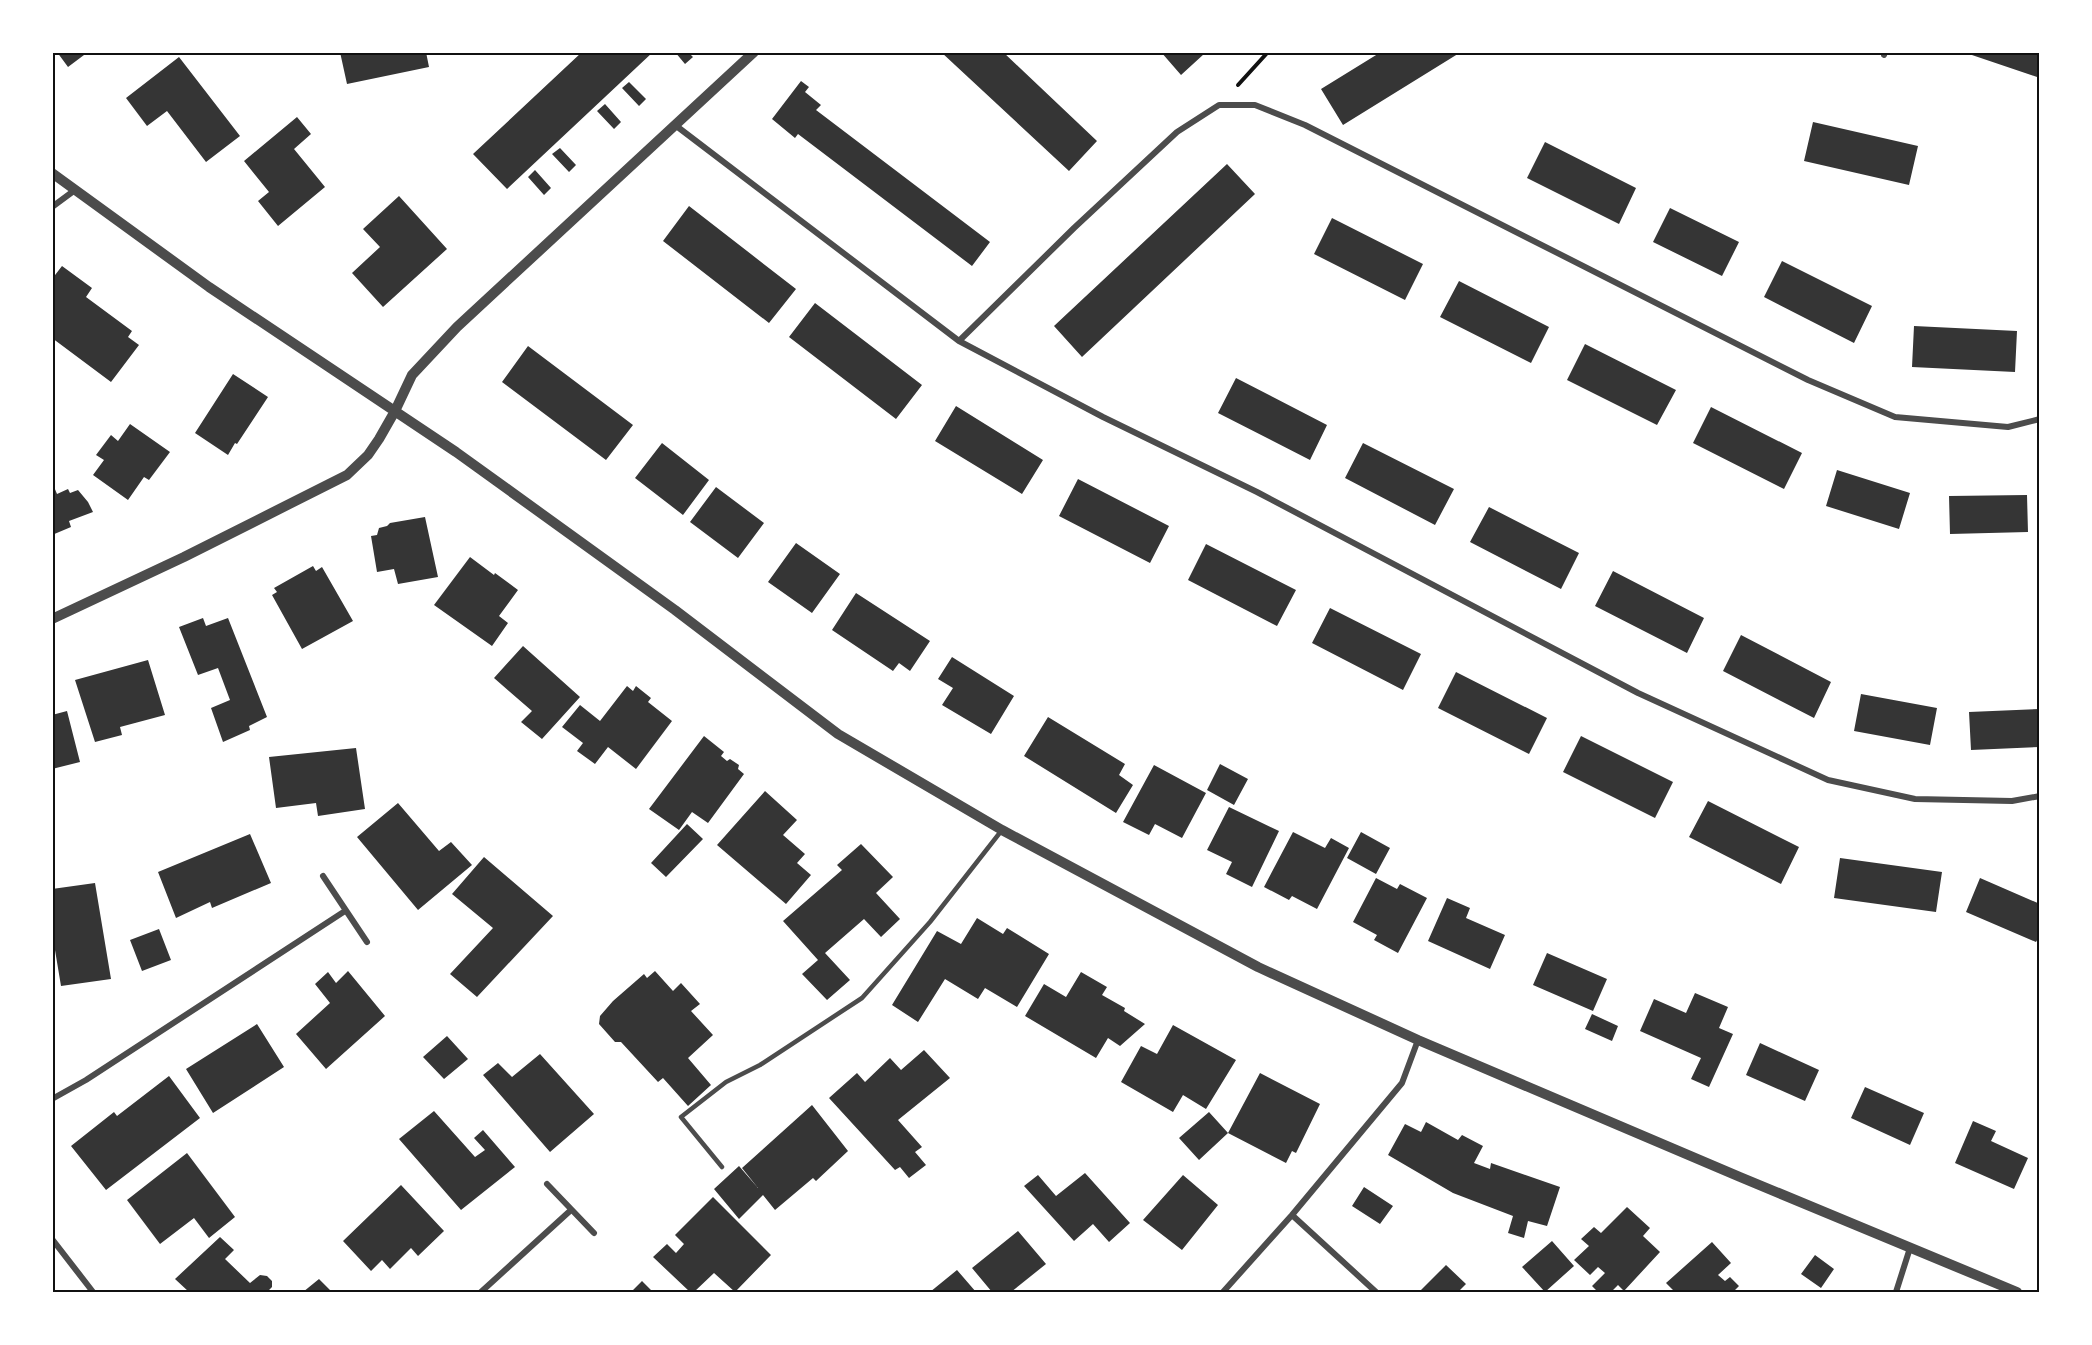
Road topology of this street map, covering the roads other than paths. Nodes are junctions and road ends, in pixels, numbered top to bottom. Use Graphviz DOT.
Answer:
graph roads {
  1 [pos="754,52"];
  2 [pos="675,125"];
  3 [pos="52,173"];
  4 [pos="75,190"];
  5 [pos="52,207"];
  6 [pos="959,341"];
  7 [pos="395,411"];
  8 [pos="2040,419"];
  9 [pos="52,619"];
  10 [pos="2040,796"];
  11 [pos="1002,830"];
  12 [pos="323,876"];
  13 [pos="345,911"];
  14 [pos="367,942"];
  15 [pos="1418,1040"];
  16 [pos="52,1099"];
  17 [pos="722,1167"];
  18 [pos="548,1184"];
  19 [pos="572,1210"];
  20 [pos="1292,1215"];
  21 [pos="594,1233"];
  22 [pos="52,1239"];
  23 [pos="1910,1248"];
  24 [pos="93,1293"];
  25 [pos="481,1293"];
  26 [pos="1223,1293"];
  27 [pos="1376,1293"];
  28 [pos="1896,1293"];
  29 [pos="2017,1293"];
  1 -- 2 [label="street"];
  2 -- 6 [label="street"];
  2 -- 7 [label="street"];
  3 -- 4 [label="street"];
  4 -- 5 [label="street"];
  4 -- 7 [label="street"];
  6 -- 8 [label="street"];
  6 -- 10 [label="street"];
  7 -- 9 [label="street"];
  7 -- 11 [label="street"];
  11 -- 15 [label="street"];
  11 -- 17 [label="lane"];
  12 -- 13 [label="street"];
  13 -- 14 [label="street"];
  13 -- 16 [label="street"];
  15 -- 20 [label="street"];
  15 -- 23 [label="street"];
  18 -- 19 [label="street"];
  19 -- 21 [label="street"];
  19 -- 25 [label="street"];
  20 -- 26 [label="street"];
  20 -- 27 [label="street"];
  22 -- 24 [label="street"];
  23 -- 28 [label="street"];
  23 -- 29 [label="street"];
}
